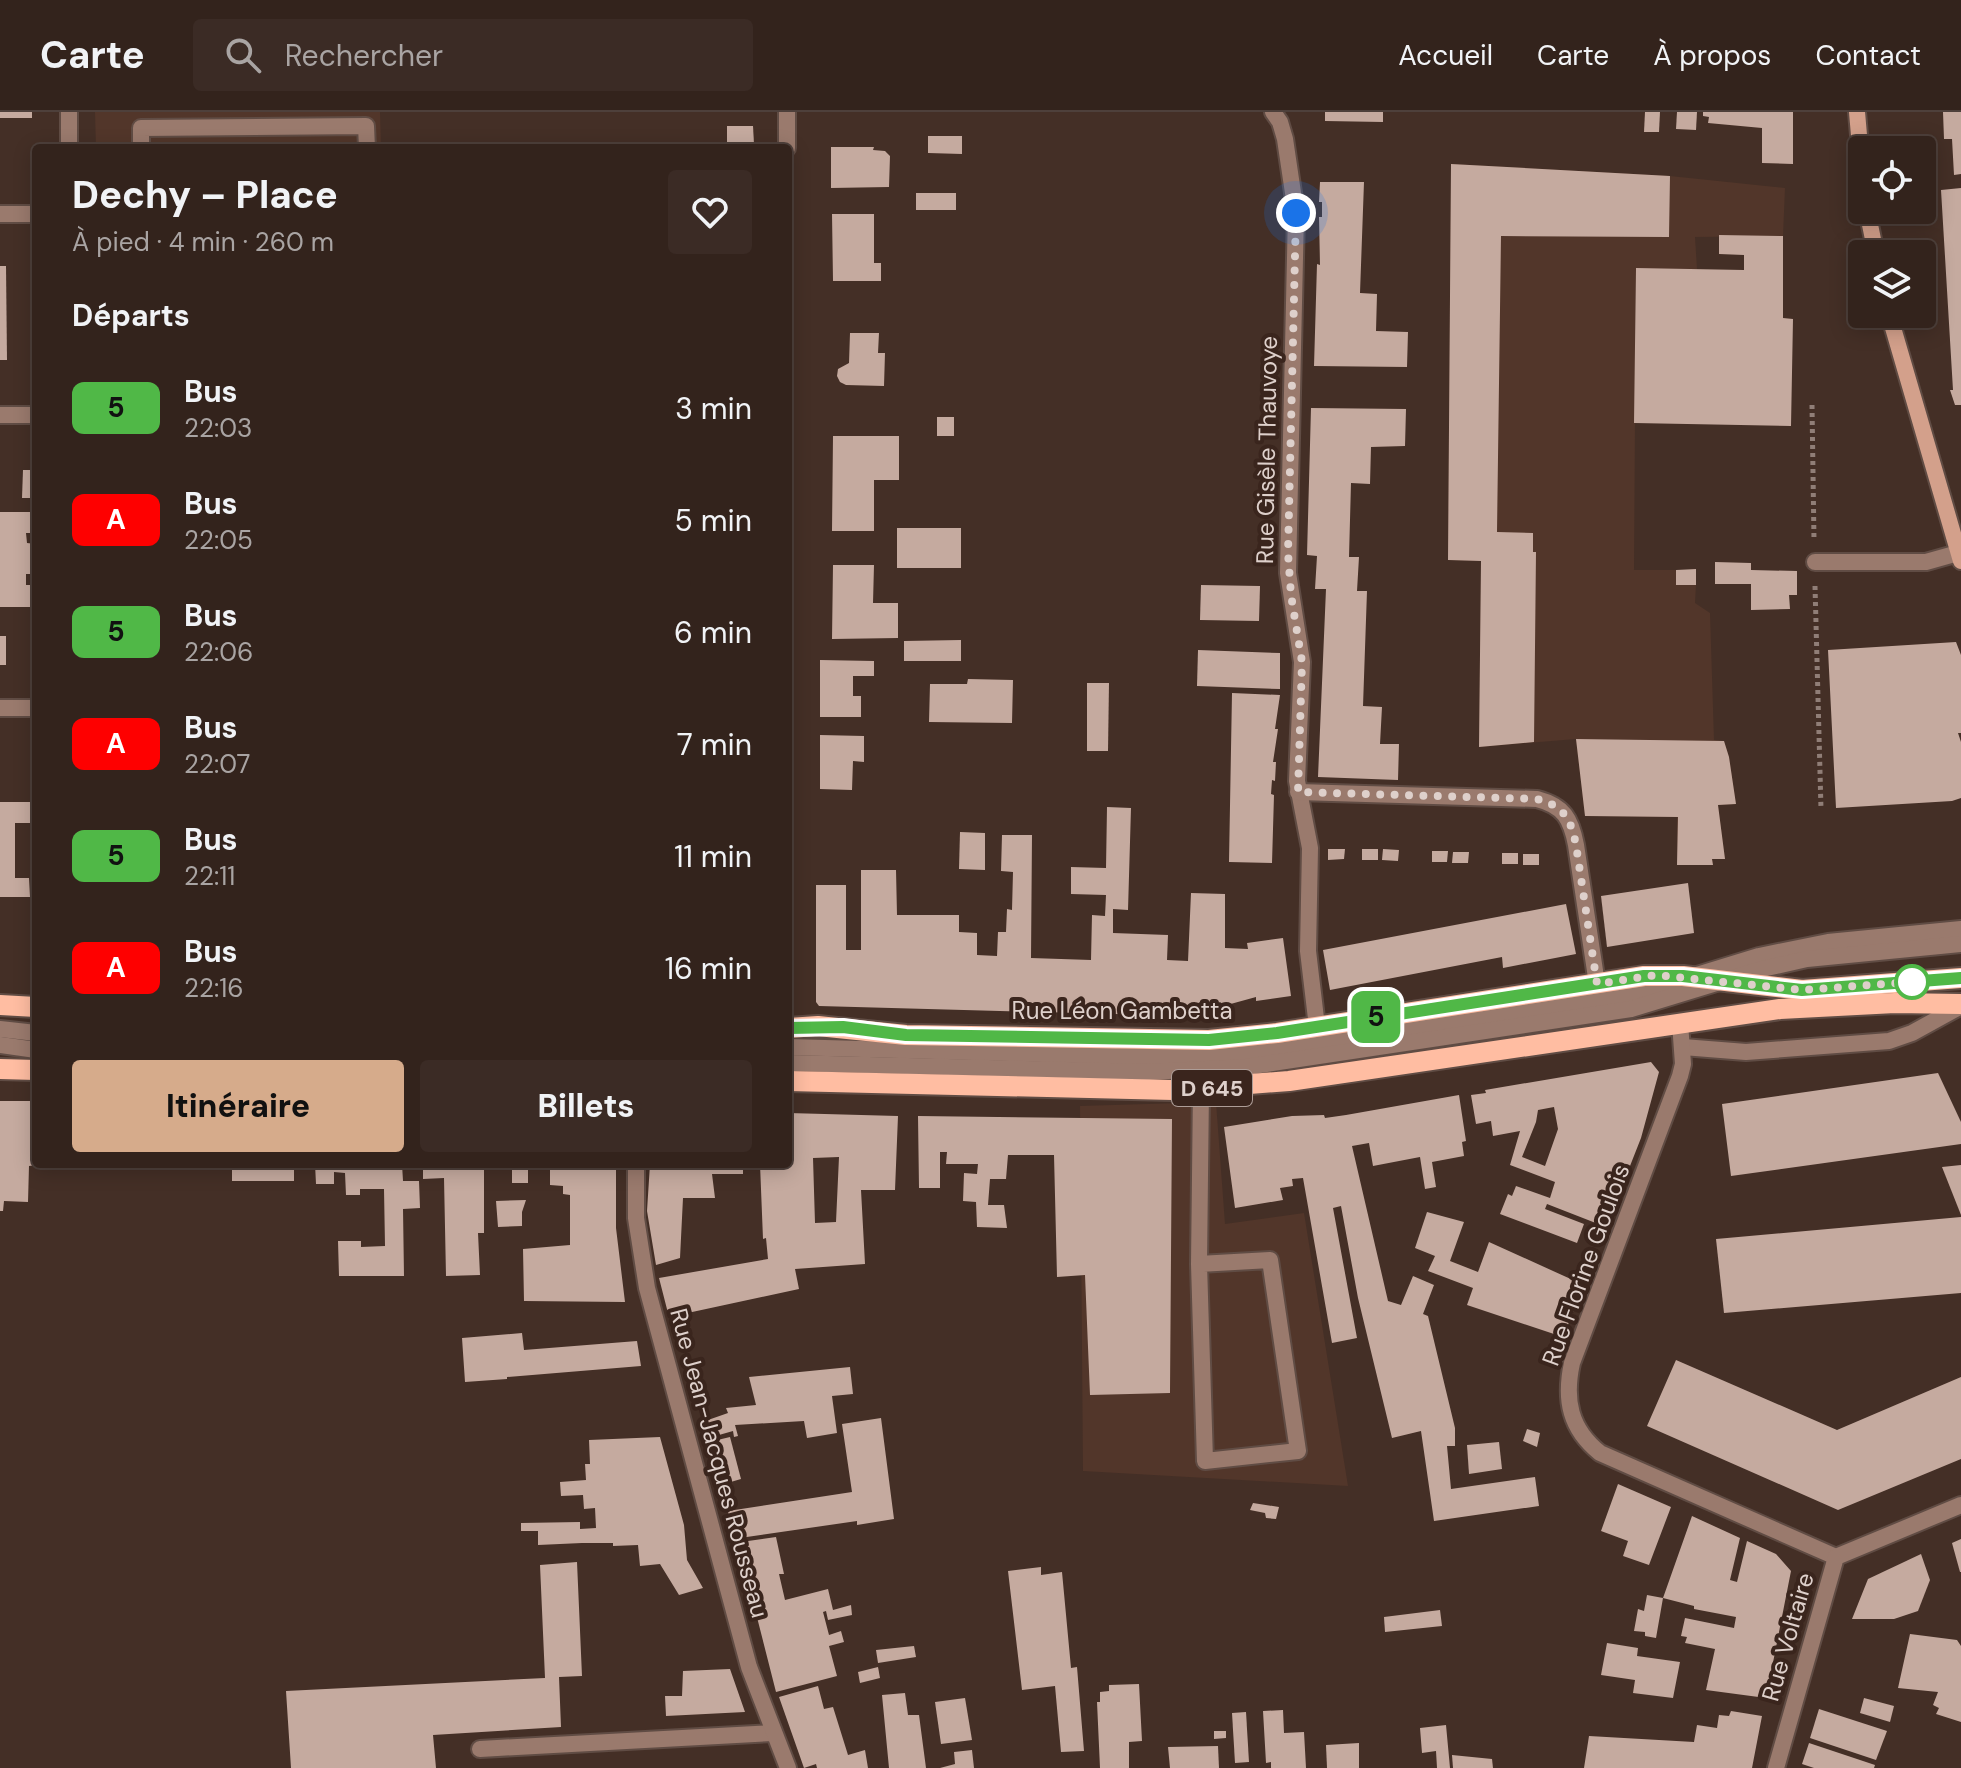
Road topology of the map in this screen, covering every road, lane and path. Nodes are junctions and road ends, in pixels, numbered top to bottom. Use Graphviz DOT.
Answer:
graph roads {
  1 [pos="69,112"];
  2 [pos="787,112"];
  3 [pos="1273,112"];
  4 [pos="1857,112"];
  5 [pos="1859,136"];
  6 [pos="69,144"];
  7 [pos="141,144"];
  8 [pos="367,144"];
  9 [pos="787,144"];
  10 [pos="0,214"];
  11 [pos="32,214"];
  12 [pos="1893,328"];
  13 [pos="1812,405"];
  14 [pos="0,415"];
  15 [pos="32,415"];
  16 [pos="1960,557"];
  17 [pos="1815,562"];
  18 [pos="0,708"];
  19 [pos="32,708"];
  20 [pos="1298,792"];
  21 [pos="1821,809"];
  22 [pos="1961,929"];
  23 [pos="1961,944"];
  24 [pos="1693,977"];
  25 [pos="1961,978"];
  26 [pos="1721,981"];
  27 [pos="1597,984"];
  28 [pos="0,1005"];
  29 [pos="1961,1005"];
  30 [pos="32,1007"];
  31 [pos="1680,1023"];
  32 [pos="1317,1027"];
  33 [pos="792,1028"];
  34 [pos="0,1029"];
  35 [pos="32,1033"];
  36 [pos="0,1045"];
  37 [pos="792,1047"];
  38 [pos="1683,1047"];
  39 [pos="32,1049"];
  40 [pos="792,1063"];
  41 [pos="0,1069"];
  42 [pos="32,1070"];
  43 [pos="792,1081"];
  44 [pos="1201,1088"];
  45 [pos="636,1168"];
  46 [pos="1199,1264"];
  47 [pos="1961,1505"];
  48 [pos="1836,1557"];
  49 [pos="773,1733"];
  50 [pos="480,1749"];
  51 [pos="788,1768"];
  52 [pos="1776,1768"];
  1 -- 6 [label="street"];
  2 -- 9 [label="street"];
  3 -- 20 [label="street, Rue Gisèle Thauvoye"];
  4 -- 5 [label="street"];
  7 -- 8 [label="street"];
  10 -- 11 [label="street"];
  12 -- 16 [label="street"];
  13 -- 17 [label="path"];
  14 -- 15 [label="street"];
  16 -- 17 [label="street"];
  17 -- 21 [label="path"];
  18 -- 19 [label="street"];
  20 -- 27 [label="street"];
  20 -- 32 [label="street, Rue Gisèle Thauvoye"];
  22 -- 24 [label="street"];
  23 -- 26 [label="street"];
  24 -- 26 [label="main road, Rue Léon Gambetta / D 645"];
  24 -- 27 [label="main road, Rue Léon Gambetta / D 645"];
  24 -- 37 [label="street"];
  25 -- 26 [label="main road, Rue Léon Gambetta / D 645"];
  26 -- 40 [label="street"];
  27 -- 32 [label="main road, Rue Léon Gambetta / D 645"];
  28 -- 30 [label="main road"];
  29 -- 31 [label="main road, D 645"];
  29 -- 38 [label="street"];
  31 -- 38 [label="street, Rue Florine Goulois"];
  31 -- 44 [label="main road, D 645"];
  32 -- 33 [label="main road, Rue Léon Gambetta / D 645"];
  34 -- 35 [label="street"];
  36 -- 39 [label="street"];
  38 -- 48 [label="street, Rue Florine Goulois"];
  41 -- 42 [label="main road"];
  43 -- 44 [label="main road, D 645"];
  44 -- 46 [label="street"];
  45 -- 49 [label="street, Rue Jean-Jacques Rousseau"];
  46 -- 46 [label="street"];
  47 -- 48 [label="street, Rue Voltaire"];
  48 -- 52 [label="street, Rue Voltaire"];
  49 -- 50 [label="street"];
  49 -- 51 [label="street, Rue Jean-Jacques Rousseau"];
}
